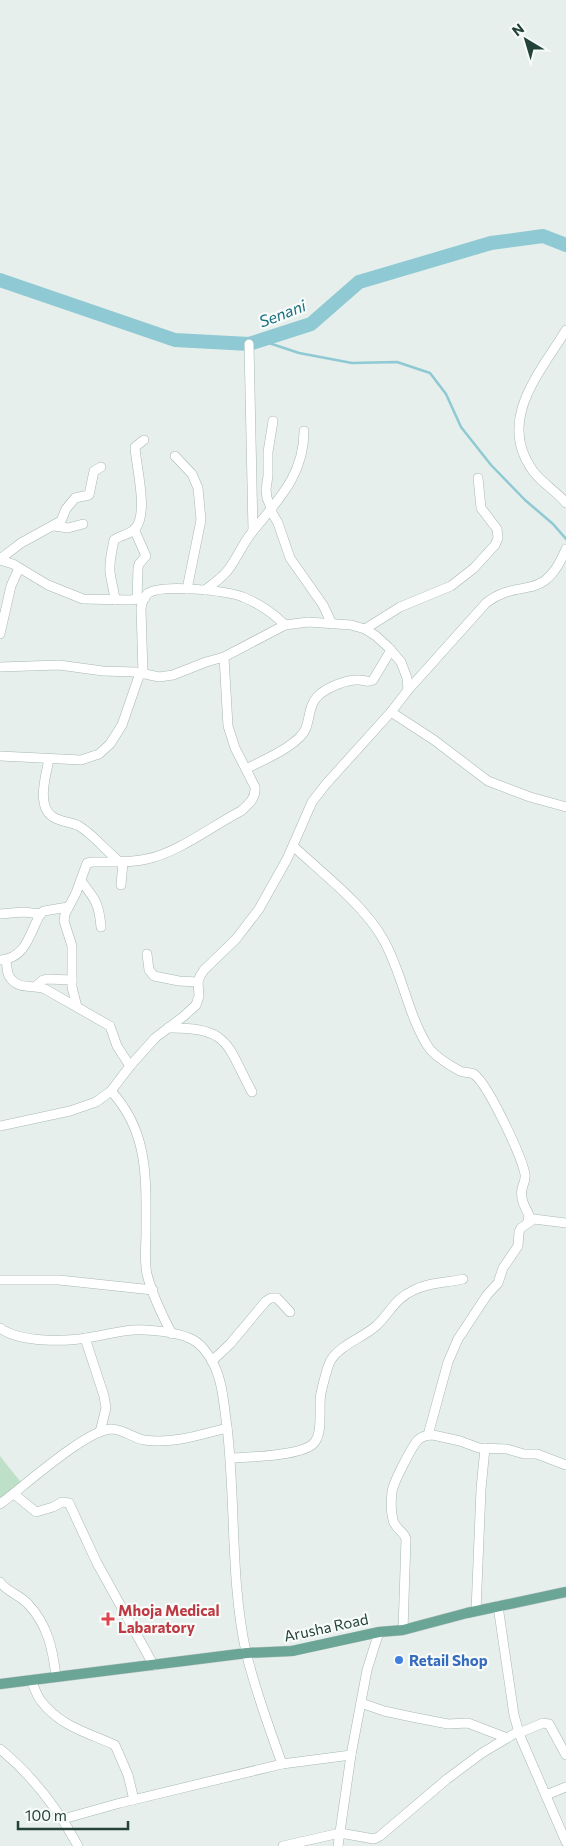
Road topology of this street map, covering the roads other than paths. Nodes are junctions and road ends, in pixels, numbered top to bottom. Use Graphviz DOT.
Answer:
graph roads {
  1 [pos="566,330"];
  2 [pos="249,344"];
  3 [pos="273,421"];
  4 [pos="304,432"];
  5 [pos="144,440"];
  6 [pos="175,456"];
  7 [pos="101,467"];
  8 [pos="478,478"];
  9 [pos="566,503"];
  10 [pos="271,511"];
  11 [pos="83,524"];
  12 [pos="54,526"];
  13 [pos="134,529"];
  14 [pos="253,531"];
  15 [pos="566,549"];
  16 [pos="0,560"];
  17 [pos="19,568"];
  18 [pos="188,589"];
  19 [pos="206,590"];
  20 [pos="141,598"];
  21 [pos="115,600"];
  22 [pos="332,624"];
  23 [pos="285,625"];
  24 [pos="365,629"];
  25 [pos="0,634"];
  26 [pos="391,650"];
  27 [pos="224,657"];
  28 [pos="0,667"];
  29 [pos="141,673"];
  30 [pos="408,690"];
  31 [pos="391,712"];
  32 [pos="0,756"];
  33 [pos="49,759"];
  34 [pos="246,769"];
  35 [pos="566,807"];
  36 [pos="293,846"];
  37 [pos="122,862"];
  38 [pos="81,881"];
  39 [pos="121,885"];
  40 [pos="68,907"];
  41 [pos="0,914"];
  42 [pos="40,914"];
  43 [pos="101,927"];
  44 [pos="147,954"];
  45 [pos="2,960"];
  46 [pos="72,980"];
  47 [pos="198,982"];
  48 [pos="36,986"];
  49 [pos="77,1007"];
  50 [pos="168,1028"];
  51 [pos="130,1066"];
  52 [pos="111,1091"];
  53 [pos="252,1092"];
  54 [pos="0,1126"];
  55 [pos="528,1222"];
  56 [pos="566,1223"];
  57 [pos="462,1279"];
  58 [pos="0,1280"];
  59 [pos="153,1290"];
  60 [pos="290,1312"];
  61 [pos="0,1328"];
  62 [pos="172,1334"];
  63 [pos="85,1338"];
  64 [pos="212,1361"];
  65 [pos="227,1428"];
  66 [pos="100,1432"];
  67 [pos="428,1435"];
  68 [pos="485,1448"];
  69 [pos="231,1458"];
  70 [pos="566,1465"];
  71 [pos="14,1494"];
  72 [pos="0,1504"];
  73 [pos="0,1582"];
  74 [pos="566,1592"];
  75 [pos="498,1606"];
  76 [pos="476,1611"];
  77 [pos="404,1630"];
  78 [pos="379,1632"];
  79 [pos="246,1653"];
  80 [pos="154,1666"];
  81 [pos="56,1677"];
  82 [pos="31,1680"];
  83 [pos="0,1684"];
  84 [pos="361,1703"];
  85 [pos="519,1732"];
  86 [pos="507,1738"];
  87 [pos="0,1749"];
  88 [pos="351,1755"];
  89 [pos="566,1755"];
  90 [pos="282,1764"];
  91 [pos="566,1787"];
  92 [pos="546,1796"];
  93 [pos="134,1800"];
  94 [pos="63,1819"];
  95 [pos="340,1833"];
  96 [pos="566,1842"];
  97 [pos="78,1846"];
  98 [pos="283,1846"];
  99 [pos="338,1846"];
  1 -- 9 [label="street"];
  2 -- 14 [label="street"];
  3 -- 10 [label="street"];
  4 -- 10 [label="street"];
  5 -- 13 [label="street"];
  6 -- 18 [label="street"];
  7 -- 12 [label="street"];
  8 -- 24 [label="street"];
  10 -- 14 [label="street"];
  10 -- 22 [label="street"];
  11 -- 12 [label="street"];
  12 -- 16 [label="street"];
  13 -- 20 [label="street"];
  13 -- 21 [label="street"];
  14 -- 19 [label="street"];
  15 -- 30 [label="street"];
  16 -- 17 [label="street"];
  17 -- 21 [label="street"];
  17 -- 25 [label="street"];
  18 -- 19 [label="street"];
  18 -- 20 [label="street"];
  19 -- 23 [label="street"];
  20 -- 21 [label="street"];
  20 -- 29 [label="street"];
  22 -- 23 [label="street"];
  22 -- 24 [label="street"];
  23 -- 27 [label="street"];
  24 -- 26 [label="street"];
  26 -- 30 [label="street"];
  26 -- 34 [label="street"];
  27 -- 29 [label="street"];
  27 -- 34 [label="street"];
  28 -- 29 [label="street"];
  29 -- 33 [label="street"];
  30 -- 31 [label="street"];
  31 -- 35 [label="street"];
  31 -- 36 [label="street"];
  32 -- 33 [label="street"];
  33 -- 37 [label="street"];
  34 -- 37 [label="street"];
  36 -- 47 [label="street"];
  36 -- 55 [label="street"];
  37 -- 38 [label="street"];
  37 -- 39 [label="street"];
  38 -- 40 [label="street"];
  38 -- 43 [label="street"];
  40 -- 42 [label="street"];
  40 -- 46 [label="street"];
  41 -- 42 [label="street"];
  42 -- 45 [label="street"];
  44 -- 47 [label="street"];
  45 -- 48 [label="street"];
  46 -- 48 [label="street"];
  46 -- 49 [label="street"];
  47 -- 50 [label="street"];
  48 -- 49 [label="street"];
  49 -- 51 [label="street"];
  50 -- 51 [label="street"];
  50 -- 53 [label="street"];
  51 -- 52 [label="street"];
  52 -- 54 [label="street"];
  52 -- 59 [label="street"];
  55 -- 56 [label="street"];
  55 -- 67 [label="street"];
  57 -- 69 [label="street"];
  58 -- 59 [label="street"];
  59 -- 62 [label="street"];
  60 -- 64 [label="street"];
  61 -- 63 [label="street"];
  62 -- 63 [label="street"];
  62 -- 64 [label="street"];
  63 -- 66 [label="street"];
  64 -- 65 [label="street"];
  65 -- 66 [label="street"];
  65 -- 69 [label="street"];
  66 -- 71 [label="street"];
  67 -- 68 [label="street"];
  67 -- 77 [label="street"];
  68 -- 70 [label="street"];
  68 -- 76 [label="street"];
  69 -- 79 [label="street"];
  71 -- 72 [label="street"];
  71 -- 80 [label="street"];
  73 -- 81 [label="street"];
  74 -- 75 [label="main road, Arusha Road"];
  75 -- 76 [label="main road, Arusha Road"];
  75 -- 85 [label="street"];
  76 -- 77 [label="main road, Arusha Road"];
  77 -- 78 [label="main road, Arusha Road"];
  78 -- 79 [label="main road, Arusha Road"];
  78 -- 84 [label="street"];
  79 -- 80 [label="main road, Arusha Road"];
  79 -- 90 [label="street"];
  80 -- 81 [label="main road, Arusha Road"];
  81 -- 82 [label="main road, Arusha Road"];
  82 -- 83 [label="main road, Arusha Road"];
  82 -- 93 [label="street"];
  84 -- 86 [label="street"];
  84 -- 88 [label="street"];
  85 -- 86 [label="street"];
  85 -- 89 [label="street"];
  85 -- 92 [label="street"];
  86 -- 95 [label="street"];
  87 -- 94 [label="street"];
  88 -- 90 [label="street"];
  88 -- 95 [label="street"];
  90 -- 93 [label="street"];
  91 -- 92 [label="street"];
  92 -- 96 [label="street"];
  93 -- 94 [label="street"];
  94 -- 97 [label="street"];
  95 -- 98 [label="street"];
  95 -- 99 [label="street"];
}
